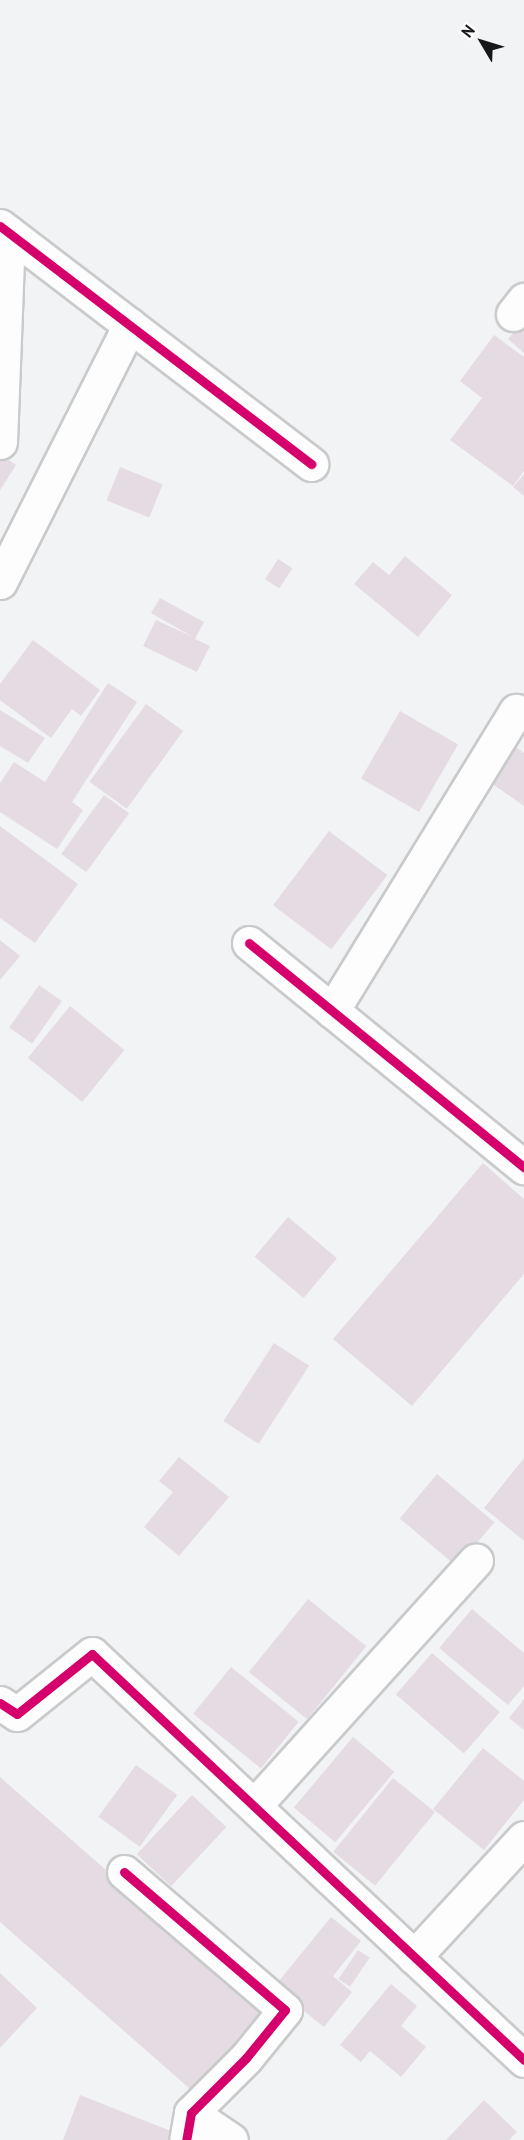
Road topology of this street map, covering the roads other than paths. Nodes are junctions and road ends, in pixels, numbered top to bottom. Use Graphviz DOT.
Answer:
graph roads {
  1 [pos="4,229"];
  2 [pos="130,325"];
  3 [pos="0,442"];
  4 [pos="311,464"];
  5 [pos="0,582"];
  6 [pos="516,711"];
  7 [pos="249,943"];
  8 [pos="332,1011"];
  9 [pos="524,1167"];
  10 [pos="476,1560"];
  11 [pos="0,1703"];
  12 [pos="254,1806"];
  13 [pos="524,1838"];
  14 [pos="124,1872"];
  15 [pos="414,1957"];
  16 [pos="524,2060"];
  17 [pos="189,2126"];
  18 [pos="231,2140"];
  1 -- 2 [label="street"];
  1 -- 3 [label="street"];
  2 -- 4 [label="street"];
  2 -- 5 [label="street"];
  6 -- 8 [label="street"];
  7 -- 8 [label="street"];
  8 -- 9 [label="street"];
  10 -- 12 [label="street"];
  11 -- 12 [label="street"];
  12 -- 15 [label="street"];
  13 -- 15 [label="street"];
  14 -- 17 [label="street"];
  15 -- 16 [label="street"];
  17 -- 18 [label="street"];
}
